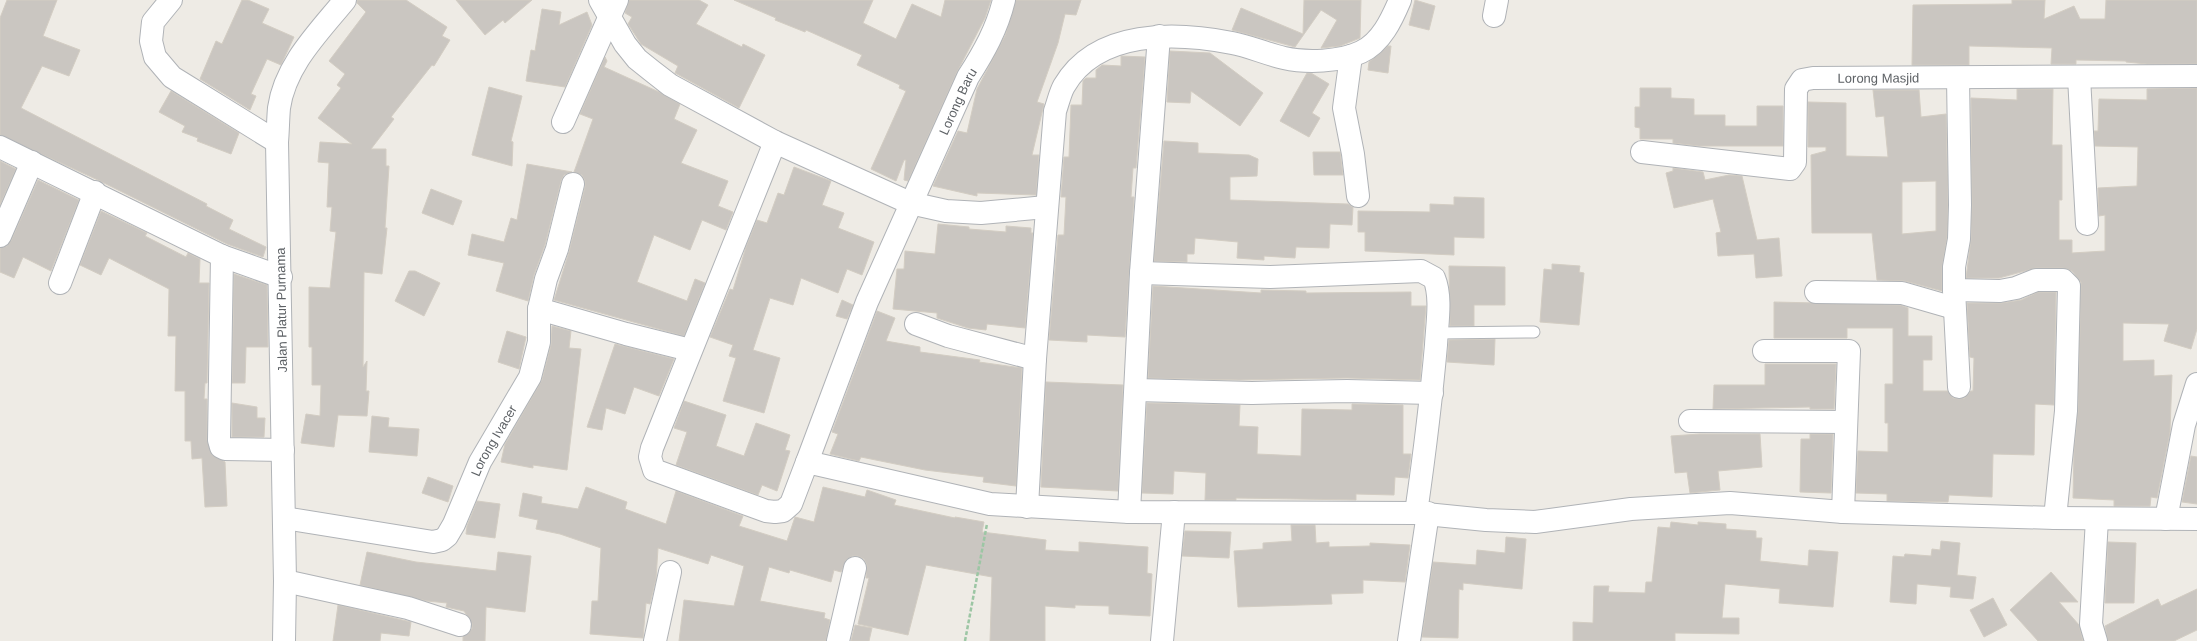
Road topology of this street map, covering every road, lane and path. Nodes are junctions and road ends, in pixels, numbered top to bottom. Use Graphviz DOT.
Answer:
graph roads {
  1 [pos="171,0"];
  2 [pos="345,0"];
  3 [pos="1004,0"];
  4 [pos="1400,0"];
  5 [pos="609,6"];
  6 [pos="1159,36"];
  7 [pos="1351,56"];
  8 [pos="2197,76"];
  9 [pos="1958,78"];
  10 [pos="2079,78"];
  11 [pos="563,122"];
  12 [pos="277,142"];
  13 [pos="775,142"];
  14 [pos="0,147"];
  15 [pos="1642,152"];
  16 [pos="32,162"];
  17 [pos="573,184"];
  18 [pos="95,192"];
  19 [pos="1358,196"];
  20 [pos="910,203"];
  21 [pos="1046,207"];
  22 [pos="2087,224"];
  23 [pos="0,236"];
  24 [pos="222,256"];
  25 [pos="1141,273"];
  26 [pos="281,278"];
  27 [pos="60,283"];
  28 [pos="1816,292"];
  29 [pos="1954,299"];
  30 [pos="539,309"];
  31 [pos="916,324"];
  32 [pos="1534,332"];
  33 [pos="1437,333"];
  34 [pos="690,350"];
  35 [pos="1764,351"];
  36 [pos="1035,359"];
  37 [pos="2197,384"];
  38 [pos="1959,387"];
  39 [pos="1136,390"];
  40 [pos="1432,393"];
  41 [pos="1690,421"];
  42 [pos="1846,422"];
  43 [pos="283,450"];
  44 [pos="807,462"];
  45 [pos="990,504"];
  46 [pos="1027,507"];
  47 [pos="1129,512"];
  48 [pos="1174,512"];
  49 [pos="1843,512"];
  50 [pos="1422,513"];
  51 [pos="284,518"];
  52 [pos="2055,518"];
  53 [pos="2097,519"];
  54 [pos="2166,519"];
  55 [pos="2197,519"];
  56 [pos="855,568"];
  57 [pos="670,572"];
  58 [pos="285,581"];
  59 [pos="460,625"];
  60 [pos="284,641"];
  61 [pos="655,641"];
  62 [pos="838,641"];
  63 [pos="965,641"];
  64 [pos="1162,641"];
  65 [pos="1409,641"];
  66 [pos="2096,641"];
  1 -- 12 [label="street"];
  2 -- 12 [label="street, Jalan Platur Purnama"];
  3 -- 20 [label="street, Lorong Baru"];
  4 -- 7 [label="street"];
  5 -- 11 [label="street"];
  5 -- 13 [label="street"];
  6 -- 7 [label="street"];
  6 -- 21 [label="street"];
  6 -- 25 [label="street"];
  7 -- 19 [label="street"];
  8 -- 10 [label="street, Lorong Masjid"];
  9 -- 10 [label="street, Lorong Masjid"];
  9 -- 15 [label="street, Lorong Masjid"];
  9 -- 29 [label="street"];
  10 -- 22 [label="street"];
  12 -- 26 [label="street, Jalan Platur Purnama"];
  13 -- 20 [label="street"];
  13 -- 34 [label="street"];
  14 -- 16 [label="street"];
  16 -- 18 [label="street"];
  16 -- 23 [label="street"];
  17 -- 30 [label="street, Lorong Ivacer"];
  18 -- 24 [label="street"];
  18 -- 27 [label="street"];
  20 -- 21 [label="street"];
  20 -- 44 [label="street, Lorong Baru"];
  21 -- 36 [label="street"];
  24 -- 26 [label="street"];
  24 -- 43 [label="street"];
  25 -- 33 [label="street"];
  25 -- 39 [label="street"];
  26 -- 43 [label="street, Jalan Platur Purnama"];
  28 -- 29 [label="street"];
  29 -- 38 [label="street"];
  29 -- 52 [label="street"];
  30 -- 34 [label="street"];
  30 -- 51 [label="street, Lorong Ivacer"];
  31 -- 36 [label="street"];
  32 -- 33 [label="lane"];
  33 -- 40 [label="street"];
  34 -- 44 [label="street, Lorong Baru"];
  35 -- 42 [label="street"];
  36 -- 46 [label="street"];
  37 -- 54 [label="street"];
  39 -- 40 [label="street"];
  39 -- 47 [label="street"];
  40 -- 50 [label="street"];
  41 -- 42 [label="street"];
  42 -- 49 [label="street"];
  43 -- 51 [label="street, Jalan Platur Purnama"];
  44 -- 45 [label="street"];
  45 -- 46 [label="street"];
  45 -- 63 [label="path"];
  46 -- 47 [label="street"];
  47 -- 48 [label="street"];
  48 -- 50 [label="street"];
  48 -- 64 [label="street"];
  49 -- 50 [label="street"];
  49 -- 52 [label="street"];
  50 -- 65 [label="street"];
  51 -- 58 [label="street, Jalan Platur Purnama"];
  52 -- 53 [label="street"];
  53 -- 54 [label="street"];
  53 -- 66 [label="street"];
  54 -- 55 [label="street"];
  56 -- 62 [label="street"];
  57 -- 61 [label="street"];
  58 -- 59 [label="street"];
  58 -- 60 [label="street, Jalan Platur Purnama"];
}
